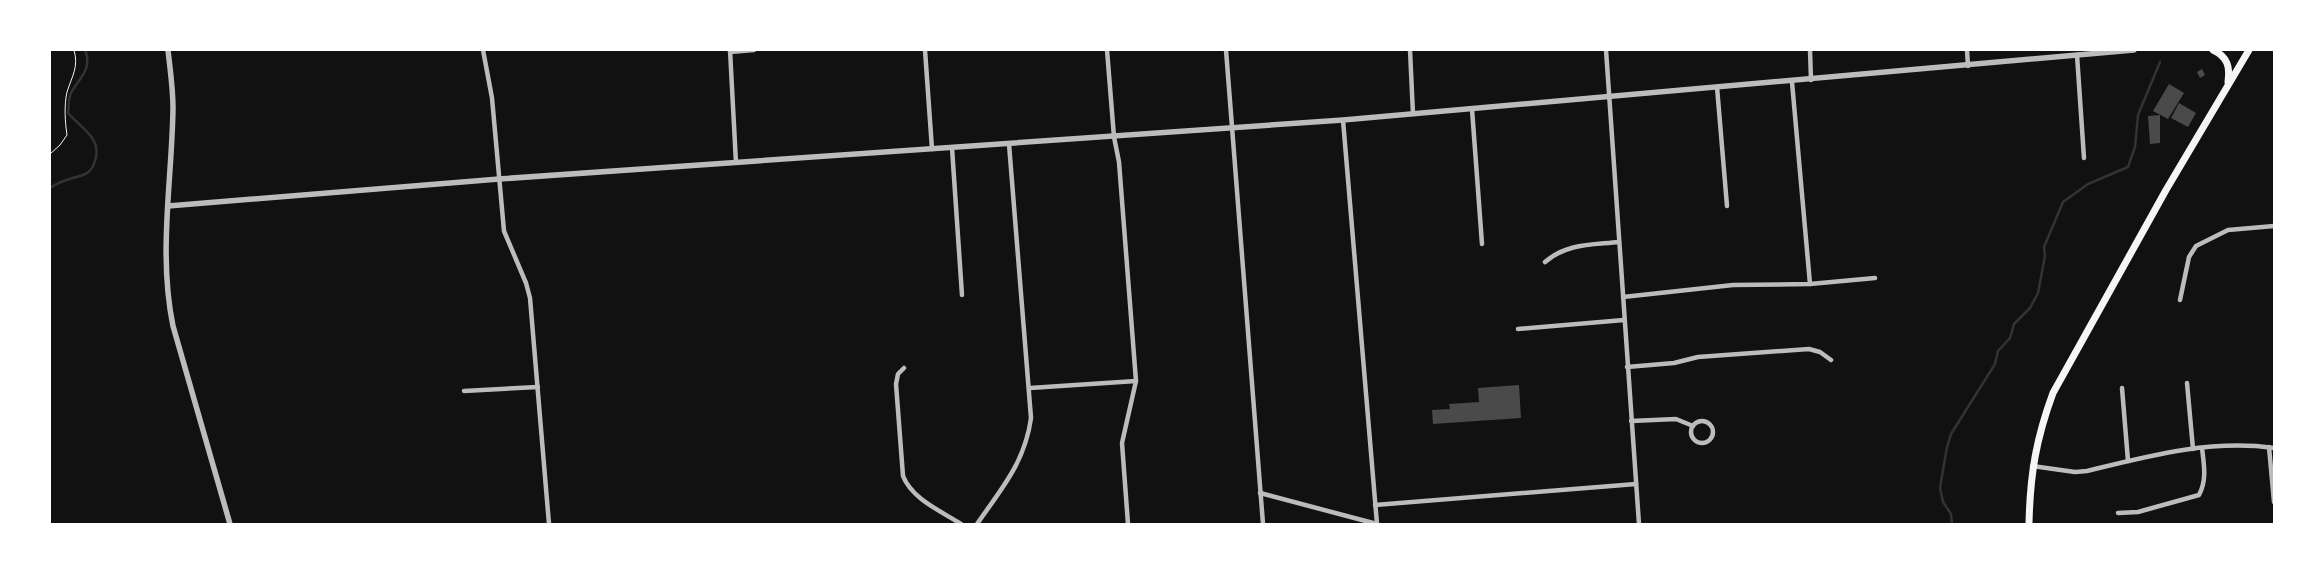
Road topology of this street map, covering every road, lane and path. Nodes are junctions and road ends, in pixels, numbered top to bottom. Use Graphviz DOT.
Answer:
graph roads {
  1 [pos="74,50"];
  2 [pos="168,50"];
  3 [pos="483,50"];
  4 [pos="754,50"];
  5 [pos="925,50"];
  6 [pos="1107,50"];
  7 [pos="1226,50"];
  8 [pos="1410,50"];
  9 [pos="1606,50"];
  10 [pos="1810,50"];
  11 [pos="1967,50"];
  12 [pos="2134,50"];
  13 [pos="2213,50"];
  14 [pos="2248,50"];
  15 [pos="730,51"];
  16 [pos="2066,53"];
  17 [pos="2077,55"];
  18 [pos="1968,66"];
  19 [pos="1811,80"];
  20 [pos="1792,82"];
  21 [pos="2228,86"];
  22 [pos="1717,87"];
  23 [pos="1608,97"];
  24 [pos="1472,109"];
  25 [pos="1413,114"];
  26 [pos="1343,120"];
  27 [pos="1232,129"];
  28 [pos="1114,137"];
  29 [pos="1009,144"];
  30 [pos="952,148"];
  31 [pos="932,149"];
  32 [pos="50,154"];
  33 [pos="2084,158"];
  34 [pos="736,163"];
  35 [pos="499,180"];
  36 [pos="168,206"];
  37 [pos="1727,206"];
  38 [pos="2274,226"];
  39 [pos="1619,242"];
  40 [pos="1482,244"];
  41 [pos="1545,262"];
  42 [pos="1875,278"];
  43 [pos="1810,284"];
  44 [pos="962,296"];
  45 [pos="1623,297"];
  46 [pos="2180,300"];
  47 [pos="1624,320"];
  48 [pos="1518,329"];
  49 [pos="1831,360"];
  50 [pos="1628,367"];
  51 [pos="904,368"];
  52 [pos="1136,381"];
  53 [pos="2187,382"];
  54 [pos="538,387"];
  55 [pos="1030,388"];
  56 [pos="2122,388"];
  57 [pos="464,392"];
  58 [pos="1631,422"];
  59 [pos="1693,426"];
  60 [pos="2202,448"];
  61 [pos="2272,448"];
  62 [pos="2193,449"];
  63 [pos="2128,461"];
  64 [pos="2032,466"];
  65 [pos="1636,484"];
  66 [pos="1260,493"];
  67 [pos="2274,502"];
  68 [pos="1375,505"];
  69 [pos="2118,514"];
  70 [pos="230,524"];
  71 [pos="549,524"];
  72 [pos="961,524"];
  73 [pos="977,524"];
  74 [pos="1128,524"];
  75 [pos="1262,524"];
  76 [pos="1377,524"];
  77 [pos="1639,524"];
  78 [pos="2028,524"];
  1 -- 32 [label="path"];
  2 -- 36 [label="street"];
  3 -- 35 [label="street"];
  4 -- 15 [label="street"];
  5 -- 31 [label="street"];
  6 -- 28 [label="street"];
  7 -- 27 [label="street"];
  8 -- 25 [label="street"];
  9 -- 23 [label="street"];
  10 -- 19 [label="street"];
  11 -- 18 [label="street"];
  12 -- 17 [label="street"];
  13 -- 21 [label="main road"];
  14 -- 21 [label="main road"];
  15 -- 34 [label="street"];
  16 -- 17 [label="street"];
  16 -- 18 [label="street"];
  17 -- 33 [label="street"];
  18 -- 19 [label="street"];
  19 -- 20 [label="street"];
  20 -- 22 [label="street"];
  20 -- 43 [label="street"];
  21 -- 64 [label="main road"];
  22 -- 23 [label="street"];
  22 -- 37 [label="street"];
  23 -- 24 [label="street"];
  23 -- 39 [label="street"];
  24 -- 25 [label="street"];
  24 -- 40 [label="street"];
  25 -- 26 [label="street"];
  26 -- 27 [label="street"];
  26 -- 68 [label="street"];
  27 -- 28 [label="street"];
  27 -- 66 [label="street"];
  28 -- 29 [label="street"];
  28 -- 52 [label="street"];
  29 -- 30 [label="street"];
  29 -- 55 [label="street"];
  30 -- 31 [label="street"];
  30 -- 44 [label="street"];
  31 -- 34 [label="street"];
  34 -- 35 [label="street"];
  35 -- 36 [label="street"];
  35 -- 54 [label="street"];
  36 -- 70 [label="street"];
  38 -- 46 [label="street"];
  39 -- 41 [label="street"];
  39 -- 45 [label="street"];
  42 -- 43 [label="street"];
  43 -- 45 [label="street"];
  45 -- 47 [label="street"];
  47 -- 48 [label="street"];
  47 -- 50 [label="street"];
  49 -- 50 [label="street"];
  50 -- 58 [label="street"];
  51 -- 72 [label="street"];
  52 -- 55 [label="street"];
  52 -- 74 [label="street"];
  53 -- 62 [label="street"];
  54 -- 57 [label="street"];
  54 -- 71 [label="street"];
  55 -- 73 [label="street"];
  56 -- 63 [label="street"];
  58 -- 59 [label="street"];
  58 -- 65 [label="street"];
  59 -- 59 [label="street"];
  60 -- 61 [label="street"];
  60 -- 62 [label="street"];
  60 -- 69 [label="street"];
  61 -- 67 [label="street"];
  62 -- 63 [label="street"];
  63 -- 64 [label="street"];
  64 -- 78 [label="main road"];
  65 -- 68 [label="street"];
  65 -- 77 [label="street"];
  66 -- 75 [label="street"];
  66 -- 76 [label="street"];
  68 -- 76 [label="street"];
}
